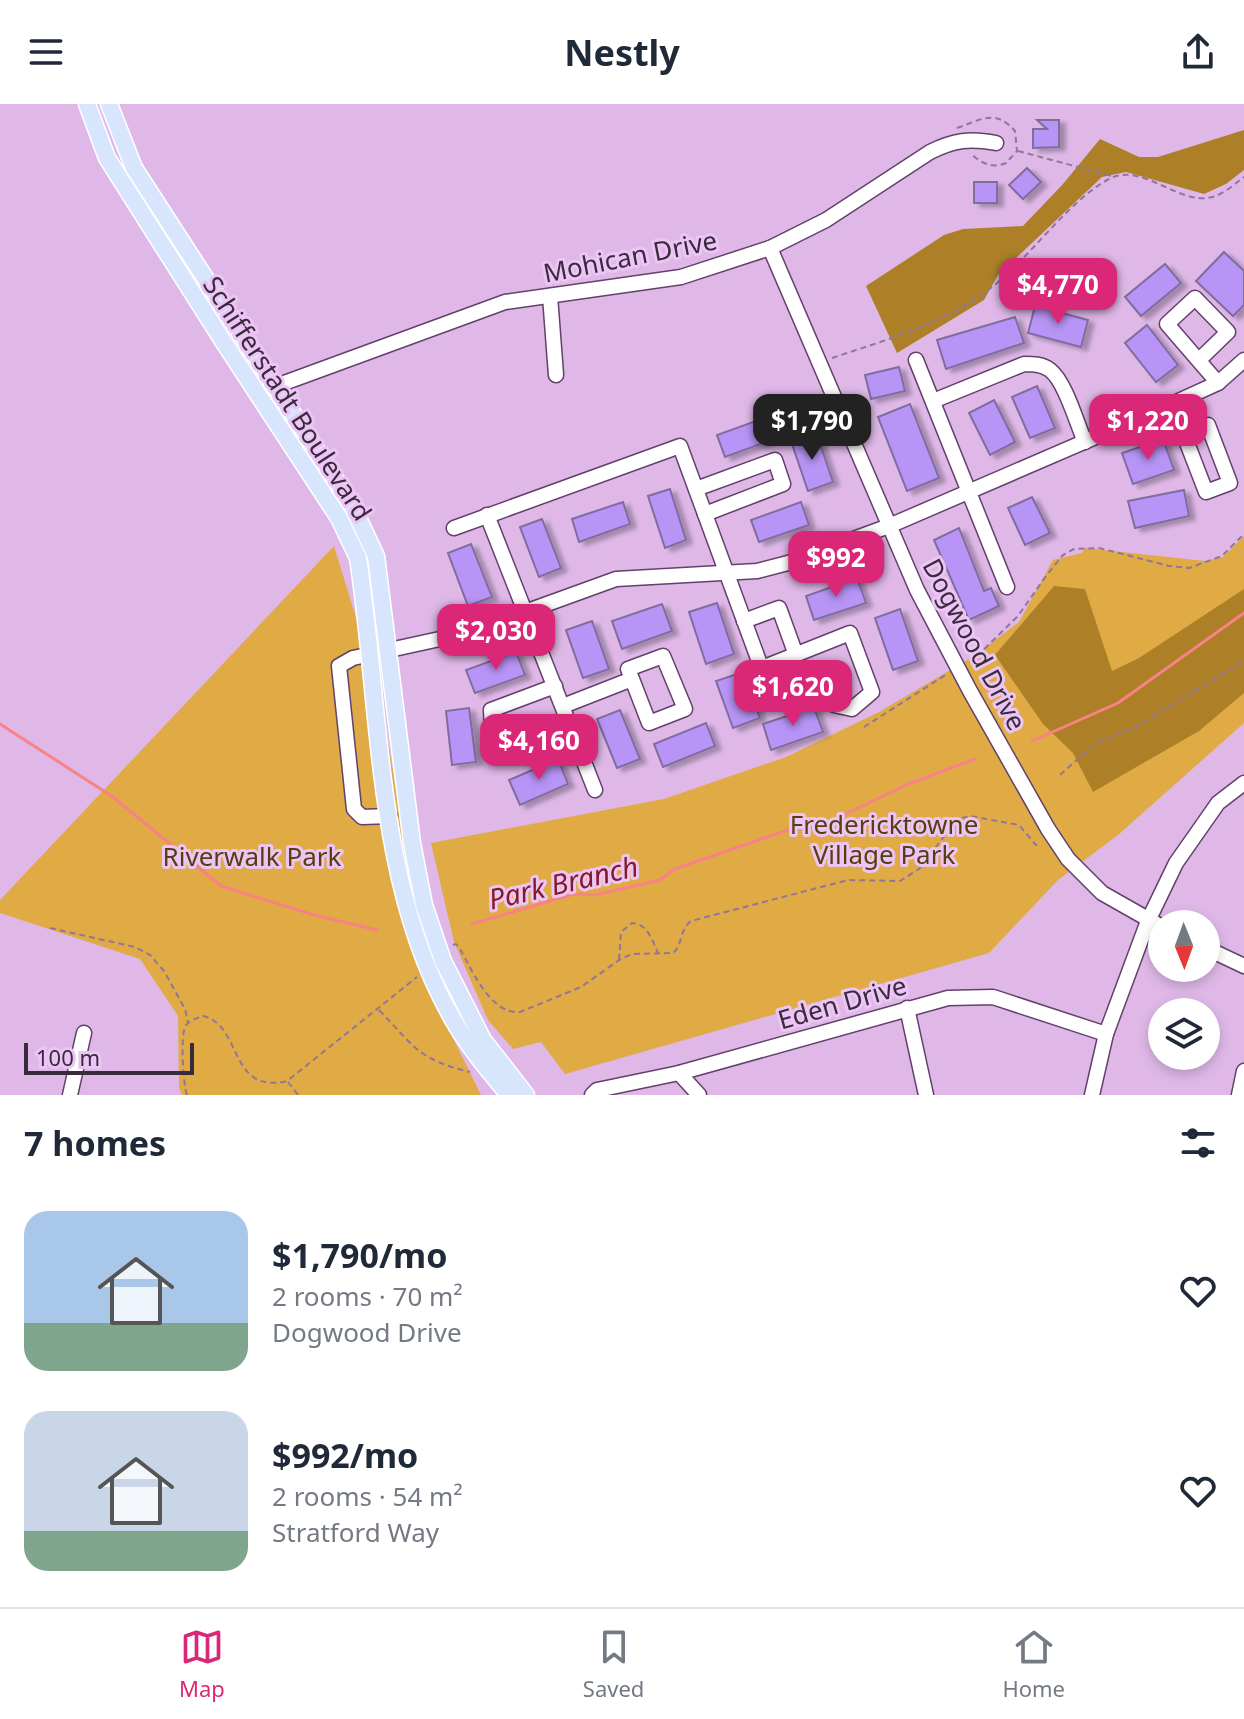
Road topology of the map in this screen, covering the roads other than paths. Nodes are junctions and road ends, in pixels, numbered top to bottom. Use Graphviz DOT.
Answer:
graph roads {
  1 [pos="87,104"];
  2 [pos="109,104"];
  3 [pos="996,143"];
  4 [pos="770,248"];
  5 [pos="550,296"];
  6 [pos="916,360"];
  7 [pos="1199,360"];
  8 [pos="1244,360"];
  9 [pos="556,375"];
  10 [pos="1218,383"];
  11 [pos="274,386"];
  12 [pos="257,394"];
  13 [pos="933,401"];
  14 [pos="1172,404"];
  15 [pos="1184,435"];
  16 [pos="1085,442"];
  17 [pos="696,489"];
  18 [pos="968,492"];
  19 [pos="705,514"];
  20 [pos="487,515"];
  21 [pos="889,526"];
  22 [pos="454,528"];
  23 [pos="726,573"];
  24 [pos="1007,587"];
  25 [pos="527,613"];
  26 [pos="744,621"];
  27 [pos="389,650"];
  28 [pos="369,655"];
  29 [pos="796,655"];
  30 [pos="762,668"];
  31 [pos="632,679"];
  32 [pos="555,686"];
  33 [pos="563,706"];
  34 [pos="569,722"];
  35 [pos="1244,783"];
  36 [pos="595,790"];
  37 [pos="390,816"];
  38 [pos="1160,910"];
  39 [pos="1148,920"];
  40 [pos="1148,940"];
  41 [pos="1220,955"];
  42 [pos="1244,966"];
  43 [pos="907,1008"];
  44 [pos="84,1033"];
  45 [pos="1106,1034"];
  46 [pos="1244,1071"];
  47 [pos="679,1073"];
  48 [pos="70,1095"];
  49 [pos="509,1095"];
  50 [pos="526,1095"];
  51 [pos="592,1095"];
  52 [pos="699,1095"];
  53 [pos="926,1095"];
  54 [pos="1092,1095"];
  55 [pos="1239,1095"];
  1 -- 12 [label="main road, Schifferstadt Boulevard"];
  2 -- 11 [label="main road, Schifferstadt Boulevard"];
  3 -- 4 [label="street, Mohican Drive"];
  4 -- 5 [label="street, Mohican Drive"];
  4 -- 21 [label="street, Dogwood Drive"];
  5 -- 9 [label="street"];
  5 -- 11 [label="street, Mohican Drive"];
  6 -- 13 [label="street"];
  7 -- 10 [label="street"];
  8 -- 10 [label="street"];
  10 -- 14 [label="street"];
  11 -- 12 [label="street, Mohican Drive"];
  11 -- 27 [label="main road, Schifferstadt Boulevard"];
  12 -- 28 [label="main road, Schifferstadt Boulevard"];
  13 -- 16 [label="street"];
  13 -- 18 [label="street"];
  14 -- 15 [label="street"];
  14 -- 16 [label="street"];
  16 -- 18 [label="street"];
  17 -- 19 [label="street"];
  17 -- 19 [label="street"];
  17 -- 20 [label="street"];
  18 -- 21 [label="street"];
  18 -- 24 [label="street"];
  19 -- 23 [label="street"];
  20 -- 22 [label="street"];
  20 -- 25 [label="street"];
  21 -- 23 [label="street"];
  21 -- 39 [label="street, Dogwood Drive"];
  23 -- 25 [label="street"];
  23 -- 26 [label="street"];
  25 -- 27 [label="street"];
  25 -- 32 [label="street"];
  26 -- 29 [label="street"];
  26 -- 30 [label="street"];
  27 -- 28 [label="street"];
  27 -- 50 [label="main road, Schifferstadt Boulevard"];
  28 -- 37 [label="main road, Schifferstadt Boulevard"];
  28 -- 37 [label="street"];
  29 -- 30 [label="street"];
  29 -- 30 [label="street"];
  31 -- 31 [label="street"];
  31 -- 33 [label="street"];
  32 -- 33 [label="street"];
  32 -- 34 [label="street"];
  33 -- 34 [label="street"];
  34 -- 36 [label="street"];
  35 -- 38 [label="street"];
  37 -- 49 [label="main road, Schifferstadt Boulevard"];
  40 -- 45 [label="street"];
  41 -- 42 [label="street"];
  43 -- 45 [label="street, Eden Drive"];
  43 -- 47 [label="street, Eden Drive"];
  43 -- 53 [label="street"];
  44 -- 48 [label="street"];
  45 -- 54 [label="street"];
  46 -- 55 [label="street"];
  47 -- 51 [label="street, Eden Drive"];
  47 -- 52 [label="street"];
}
